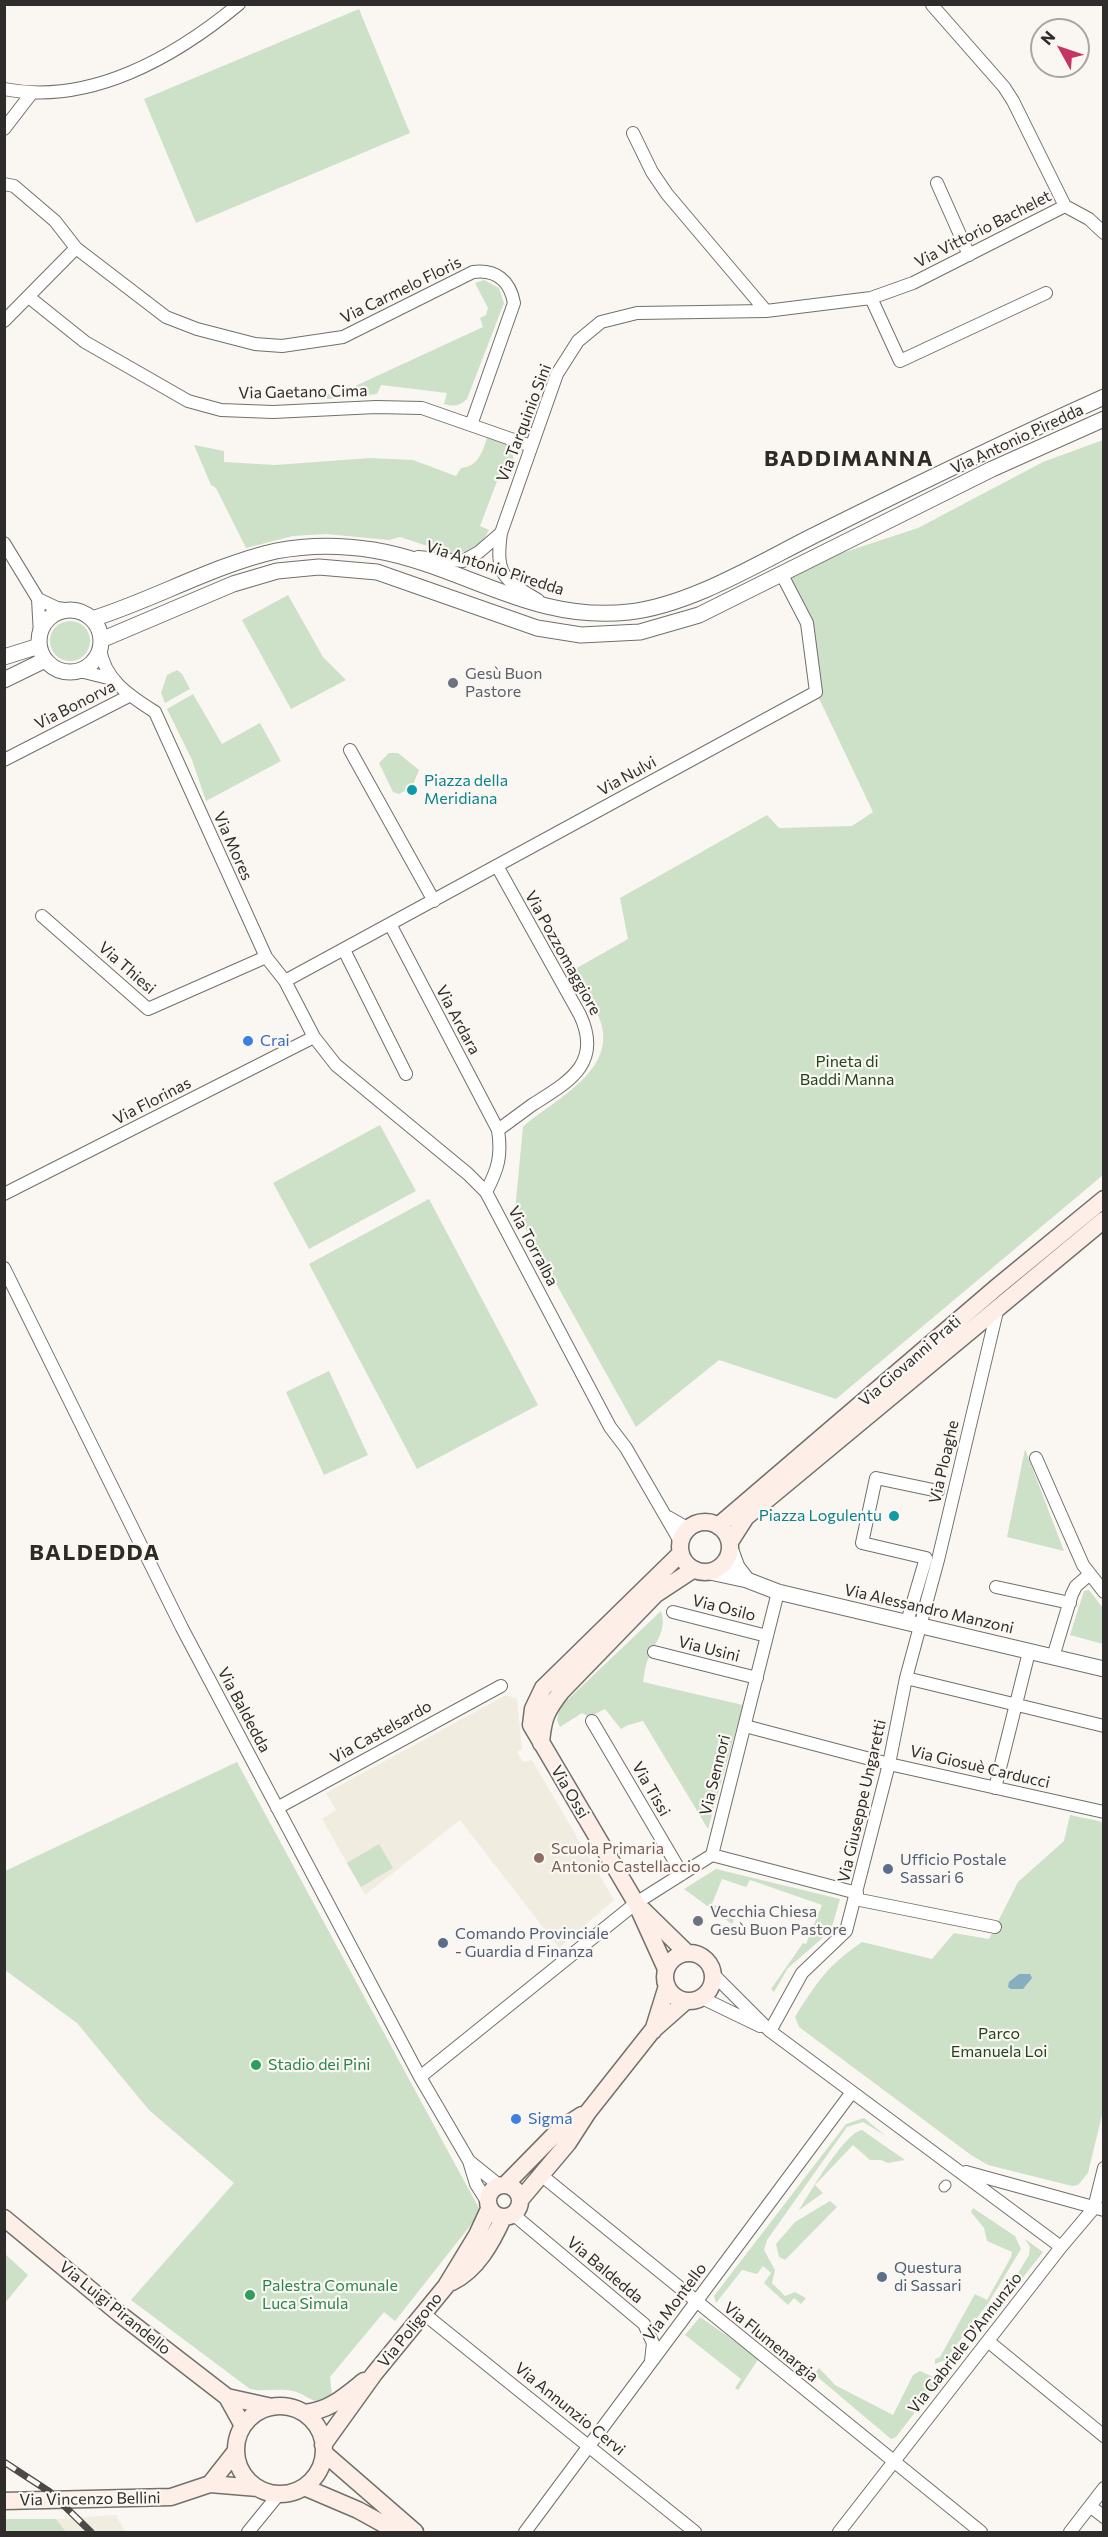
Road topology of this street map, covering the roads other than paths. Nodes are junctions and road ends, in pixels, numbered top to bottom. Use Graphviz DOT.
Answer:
graph roads {
  1 [pos="239,4"];
  2 [pos="932,5"];
  3 [pos="4,89"];
  4 [pos="31,94"];
  5 [pos="4,129"];
  6 [pos="633,133"];
  7 [pos="937,183"];
  8 [pos="4,184"];
  9 [pos="1065,206"];
  10 [pos="1104,233"];
  11 [pos="76,248"];
  12 [pos="969,255"];
  13 [pos="1046,293"];
  14 [pos="30,297"];
  15 [pos="871,298"];
  16 [pos="766,311"];
  17 [pos="4,321"];
  18 [pos="1104,397"];
  19 [pos="1104,419"];
  20 [pos="471,425"];
  21 [pos="531,446"];
  22 [pos="501,533"];
  23 [pos="4,543"];
  24 [pos="402,556"];
  25 [pos="781,573"];
  26 [pos="38,599"];
  27 [pos="552,609"];
  28 [pos="72,610"];
  29 [pos="92,619"];
  30 [pos="101,644"];
  31 [pos="41,647"];
  32 [pos="4,657"];
  33 [pos="75,672"];
  34 [pos="112,679"];
  35 [pos="4,680"];
  36 [pos="129,696"];
  37 [pos="350,750"];
  38 [pos="4,760"];
  39 [pos="497,866"];
  40 [pos="434,901"];
  41 [pos="42,916"];
  42 [pos="390,924"];
  43 [pos="344,950"];
  44 [pos="266,957"];
  45 [pos="285,981"];
  46 [pos="314,1037"];
  47 [pos="406,1074"];
  48 [pos="498,1130"];
  49 [pos="486,1192"];
  50 [pos="4,1194"];
  51 [pos="1104,1199"];
  52 [pos="1104,1220"];
  53 [pos="4,1268"];
  54 [pos="998,1305"];
  55 [pos="1036,1458"];
  56 [pos="938,1491"];
  57 [pos="718,1526"];
  58 [pos="684,1542"];
  59 [pos="730,1545"];
  60 [pos="702,1570"];
  61 [pos="1090,1574"];
  62 [pos="747,1580"];
  63 [pos="996,1587"];
  64 [pos="778,1592"];
  65 [pos="1104,1592"];
  66 [pos="1070,1603"];
  67 [pos="673,1612"];
  68 [pos="914,1624"];
  69 [pos="767,1636"];
  70 [pos="654,1652"];
  71 [pos="1029,1652"];
  72 [pos="1053,1657"];
  73 [pos="1104,1669"];
  74 [pos="756,1678"];
  75 [pos="906,1678"];
  76 [pos="501,1686"];
  77 [pos="1016,1705"];
  78 [pos="592,1721"];
  79 [pos="745,1726"];
  80 [pos="1104,1726"];
  81 [pos="541,1743"];
  82 [pos="889,1764"];
  83 [pos="995,1788"];
  84 [pos="277,1808"];
  85 [pos="1104,1812"];
  86 [pos="712,1855"];
  87 [pos="682,1874"];
  88 [pos="856,1896"];
  89 [pos="636,1903"];
  90 [pos="995,1927"];
  91 [pos="687,1953"];
  92 [pos="713,1974"];
  93 [pos="667,1978"];
  94 [pos="694,1999"];
  95 [pos="652,2031"];
  96 [pos="770,2031"];
  97 [pos="420,2077"];
  98 [pos="852,2092"];
  99 [pos="588,2112"];
  100 [pos="469,2161"];
  101 [pos="1104,2168"];
  102 [pos="959,2170"];
  103 [pos="541,2175"];
  104 [pos="502,2185"];
  105 [pos="503,2209"];
  106 [pos="1099,2209"];
  107 [pos="4,2218"];
  108 [pos="1061,2247"];
  109 [pos="696,2302"];
  110 [pos="423,2313"];
  111 [pos="989,2342"];
  112 [pos="651,2363"];
  113 [pos="374,2374"];
  114 [pos="226,2397"];
  115 [pos="272,2407"];
  116 [pos="304,2413"];
  117 [pos="243,2426"];
  118 [pos="1104,2436"];
  119 [pos="589,2446"];
  120 [pos="324,2449"];
  121 [pos="236,2451"];
  122 [pos="894,2461"];
  123 [pos="210,2484"];
  124 [pos="304,2487"];
  125 [pos="258,2488"];
  126 [pos="1104,2488"];
  127 [pos="279,2494"];
  128 [pos="4,2500"];
  129 [pos="1090,2506"];
  130 [pos="1104,2517"];
  131 [pos="248,2532"];
  132 [pos="398,2532"];
  133 [pos="415,2532"];
  134 [pos="525,2532"];
  135 [pos="695,2532"];
  136 [pos="839,2532"];
  137 [pos="981,2532"];
  138 [pos="1070,2532"];
  1 -- 4 [label="street"];
  2 -- 9 [label="street"];
  3 -- 4 [label="street"];
  4 -- 5 [label="street"];
  6 -- 16 [label="street"];
  7 -- 12 [label="street"];
  8 -- 11 [label="street, Via Carmelo Floris"];
  9 -- 10 [label="street, Via Vittorio Bachelet"];
  9 -- 12 [label="street, Via Vittorio Bachelet"];
  11 -- 14 [label="street"];
  11 -- 20 [label="street, Via Carmelo Floris"];
  12 -- 15 [label="street, Via Vittorio Bachelet"];
  13 -- 15 [label="street"];
  14 -- 17 [label="street"];
  14 -- 20 [label="street, Via Gaetano Cima"];
  15 -- 16 [label="street, Via Vittorio Bachelet"];
  16 -- 21 [label="street, Via Tarquinio Sini"];
  18 -- 27 [label="street, Via Antonio Piredda"];
  19 -- 25 [label="street, Via Antonio Piredda"];
  20 -- 21 [label="street, Via Gaetano Cima"];
  21 -- 22 [label="street, Via Tarquinio Sini"];
  22 -- 24 [label="street"];
  22 -- 27 [label="street, Via Tarquinio Sini"];
  23 -- 26 [label="street"];
  24 -- 27 [label="street, Via Antonio Piredda"];
  24 -- 29 [label="street, Via Antonio Piredda"];
  25 -- 30 [label="street, Via Antonio Piredda"];
  25 -- 39 [label="street, Via Nulvi"];
  26 -- 28 [label="street"];
  26 -- 31 [label="street"];
  28 -- 29 [label="street"];
  28 -- 31 [label="street"];
  29 -- 30 [label="street"];
  30 -- 33 [label="street"];
  30 -- 34 [label="street, Via Mores"];
  31 -- 32 [label="street"];
  31 -- 33 [label="street"];
  31 -- 35 [label="street"];
  33 -- 34 [label="street"];
  34 -- 36 [label="street, Via Mores"];
  36 -- 38 [label="street, Via Bonorva"];
  36 -- 44 [label="street, Via Mores"];
  37 -- 40 [label="street"];
  39 -- 40 [label="street, Via Nulvi"];
  39 -- 48 [label="street, Via Pozzomaggiore"];
  40 -- 42 [label="street, Via Nulvi"];
  41 -- 44 [label="street, Via Thiesi"];
  42 -- 43 [label="street, Via Nulvi"];
  42 -- 48 [label="street, Via Ardara"];
  43 -- 45 [label="street, Via Nulvi"];
  43 -- 47 [label="street"];
  44 -- 45 [label="street, Via Mores"];
  45 -- 46 [label="street, Via Mores"];
  46 -- 49 [label="street, Via Torralba"];
  46 -- 50 [label="street, Via Florinas"];
  48 -- 49 [label="street"];
  49 -- 58 [label="street, Via Torralba"];
  51 -- 57 [label="main road, Via Giovanni Prati"];
  52 -- 54 [label="main road, Via Giovanni Prati"];
  53 -- 84 [label="street, Via Baldedda"];
  54 -- 59 [label="main road, Via Giovanni Prati"];
  54 -- 68 [label="street, Via Ploaghe"];
  55 -- 61 [label="street"];
  56 -- 68 [label="street"];
  57 -- 58 [label="main road"];
  57 -- 59 [label="main road"];
  58 -- 60 [label="main road"];
  58 -- 81 [label="main road"];
  59 -- 60 [label="main road"];
  59 -- 62 [label="street"];
  60 -- 62 [label="street, Via Alessandro Manzoni"];
  60 -- 81 [label="main road"];
  61 -- 65 [label="street"];
  61 -- 66 [label="street"];
  62 -- 64 [label="street, Via Alessandro Manzoni"];
  63 -- 66 [label="street"];
  64 -- 68 [label="street, Via Alessandro Manzoni"];
  64 -- 69 [label="street, Via Sennori"];
  66 -- 72 [label="street"];
  67 -- 69 [label="street, Via Osilo"];
  68 -- 71 [label="street, Via Alessandro Manzoni"];
  68 -- 75 [label="street, Via Giuseppe Ungaretti"];
  69 -- 74 [label="street, Via Sennori"];
  70 -- 74 [label="street, Via Usini"];
  71 -- 72 [label="street, Via Alessandro Manzoni"];
  71 -- 77 [label="street"];
  72 -- 73 [label="street, Via Alessandro Manzoni"];
  74 -- 79 [label="street, Via Sennori"];
  75 -- 77 [label="street"];
  75 -- 82 [label="street, Via Giuseppe Ungaretti"];
  76 -- 84 [label="street, Via Castelsardo"];
  77 -- 80 [label="street"];
  77 -- 83 [label="street"];
  78 -- 87 [label="street, Via Tissi"];
  79 -- 82 [label="street, Via Giosuè Carducci"];
  79 -- 86 [label="street, Via Sennori"];
  81 -- 89 [label="main road, Via Ossi"];
  82 -- 83 [label="street, Via Giosuè Carducci"];
  82 -- 88 [label="street, Via Giuseppe Ungaretti"];
  83 -- 85 [label="street, Via Giosuè Carducci"];
  84 -- 97 [label="street, Via Baldedda"];
  86 -- 87 [label="street"];
  86 -- 88 [label="street"];
  87 -- 89 [label="street"];
  88 -- 90 [label="street"];
  88 -- 96 [label="street, Via Giuseppe Ungaretti"];
  89 -- 91 [label="main road, Via Ossi"];
  89 -- 93 [label="main road, Via Ossi"];
  89 -- 97 [label="street"];
  91 -- 92 [label="main road"];
  91 -- 93 [label="main road"];
  92 -- 94 [label="main road"];
  92 -- 96 [label="street"];
  93 -- 94 [label="main road"];
  93 -- 95 [label="main road, Via Poligono"];
  94 -- 95 [label="main road, Via Poligono"];
  94 -- 96 [label="street"];
  95 -- 99 [label="main road, Via Poligono"];
  96 -- 98 [label="street"];
  97 -- 100 [label="street, Via Baldedda"];
  98 -- 102 [label="street"];
  98 -- 109 [label="street, Via Montello"];
  99 -- 103 [label="main road, Via Poligono"];
  99 -- 104 [label="main road, Via Poligono"];
  100 -- 104 [label="street, Via Baldedda"];
  100 -- 105 [label="street, Via Baldedda"];
  101 -- 106 [label="street, Via Gabriele D'Annunzio"];
  102 -- 106 [label="street"];
  102 -- 108 [label="street"];
  103 -- 105 [label="main road, Via Poligono"];
  103 -- 109 [label="street, Via Flumenargia"];
  104 -- 105 [label="main road, Via Poligono"];
  104 -- 105 [label="main road"];
  105 -- 110 [label="main road, Via Poligono"];
  105 -- 112 [label="street, Via Baldedda"];
  106 -- 108 [label="street, Via Gabriele D'Annunzio"];
  107 -- 114 [label="main road, Via Luigi Pirandello"];
  108 -- 111 [label="street, Via Gabriele D'Annunzio"];
  109 -- 112 [label="street, Via Montello"];
  109 -- 122 [label="street, Via Flumenargia"];
  110 -- 113 [label="main road, Via Poligono"];
  110 -- 119 [label="street, Via Annunzio Cervi"];
  111 -- 118 [label="street"];
  111 -- 122 [label="street, Via Gabriele D'Annunzio"];
  112 -- 119 [label="street, Via Montello"];
  113 -- 116 [label="main road, Via Poligono"];
  113 -- 120 [label="main road, Via Poligono"];
  114 -- 115 [label="main road, Via Luigi Pirandello"];
  114 -- 117 [label="main road, Via Luigi Pirandello"];
  115 -- 116 [label="main road"];
  115 -- 117 [label="main road"];
  116 -- 120 [label="main road"];
  117 -- 121 [label="main road"];
  119 -- 134 [label="street, Via Montello"];
  119 -- 135 [label="street, Via Annunzio Cervi"];
  120 -- 124 [label="main road"];
  120 -- 133 [label="main road"];
  121 -- 123 [label="main road"];
  121 -- 125 [label="main road"];
  122 -- 136 [label="street, Via Gabriele D'Annunzio"];
  122 -- 137 [label="street, Via Flumenargia"];
  123 -- 125 [label="main road, Via Vincenzo Bellini"];
  123 -- 128 [label="main road, Via Vincenzo Bellini"];
  124 -- 127 [label="main road"];
  124 -- 132 [label="main road"];
  125 -- 127 [label="main road"];
  126 -- 129 [label="street"];
  127 -- 131 [label="street"];
  129 -- 130 [label="street"];
  129 -- 138 [label="street"];
}
